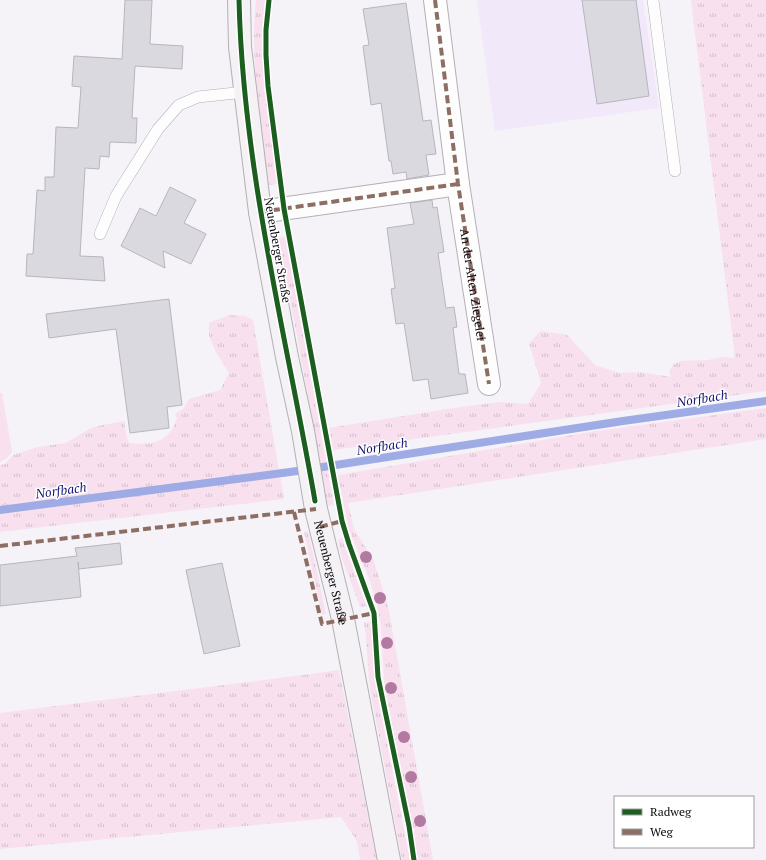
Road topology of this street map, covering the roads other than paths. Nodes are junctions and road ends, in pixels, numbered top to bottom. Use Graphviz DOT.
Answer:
graph roads {
  1 [pos="239,0"];
  2 [pos="435,0"];
  3 [pos="653,0"];
  4 [pos="245,92"];
  5 [pos="675,171"];
  6 [pos="458,184"];
  7 [pos="260,212"];
  8 [pos="100,234"];
  9 [pos="489,384"];
  10 [pos="389,860"];
  1 -- 4 [label="street, Neuenberger Straße"];
  2 -- 6 [label="street, An der Alten Ziegelei"];
  3 -- 5 [label="lane"];
  4 -- 7 [label="street, Neuenberger Straße"];
  4 -- 8 [label="lane"];
  6 -- 7 [label="street"];
  6 -- 9 [label="street, An der Alten Ziegelei"];
  7 -- 10 [label="street, Neuenberger Straße"];
}
